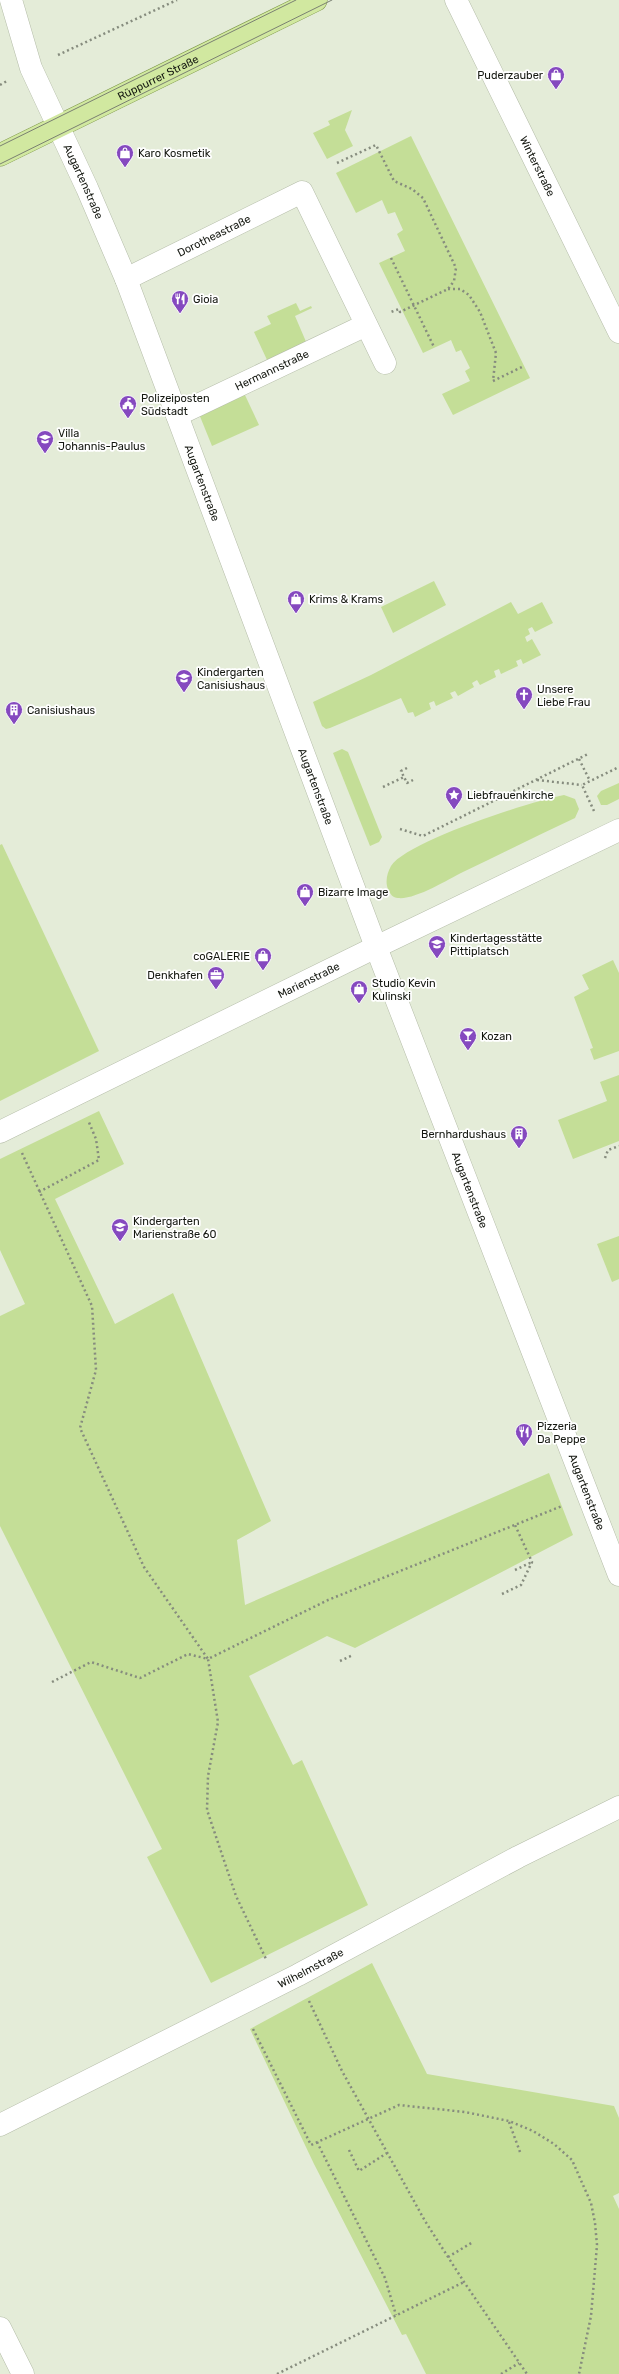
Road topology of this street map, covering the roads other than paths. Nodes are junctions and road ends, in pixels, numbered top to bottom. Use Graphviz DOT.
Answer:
graph roads {
  1 [pos="11,0"];
  2 [pos="316,0"];
  3 [pos="456,0"];
  4 [pos="59,126"];
  5 [pos="0,155"];
  6 [pos="126,279"];
  7 [pos="366,325"];
  8 [pos="619,332"];
  9 [pos="385,363"];
  10 [pos="177,415"];
  11 [pos="613,833"];
  12 [pos="376,947"];
  13 [pos="5,1130"];
  14 [pos="619,1575"];
  15 [pos="619,1807"];
  16 [pos="0,2125"];
  17 [pos="0,2328"];
  18 [pos="23,2374"];
  1 -- 4 [label="street, Augartenstraße"];
  2 -- 4 [label="main road, Rüppurrer Straße"];
  3 -- 8 [label="street, Winterstraße"];
  4 -- 5 [label="main road, Rüppurrer Straße"];
  4 -- 6 [label="street, Augartenstraße"];
  6 -- 7 [label="street, Dorotheastraße"];
  6 -- 10 [label="street, Augartenstraße"];
  7 -- 9 [label="street"];
  7 -- 10 [label="street, Hermannstraße"];
  10 -- 12 [label="street, Augartenstraße"];
  11 -- 12 [label="street, Marienstraße"];
  12 -- 13 [label="street, Marienstraße"];
  12 -- 14 [label="street, Augartenstraße"];
  15 -- 16 [label="street, Wilhelmstraße"];
  17 -- 18 [label="street"];
}
